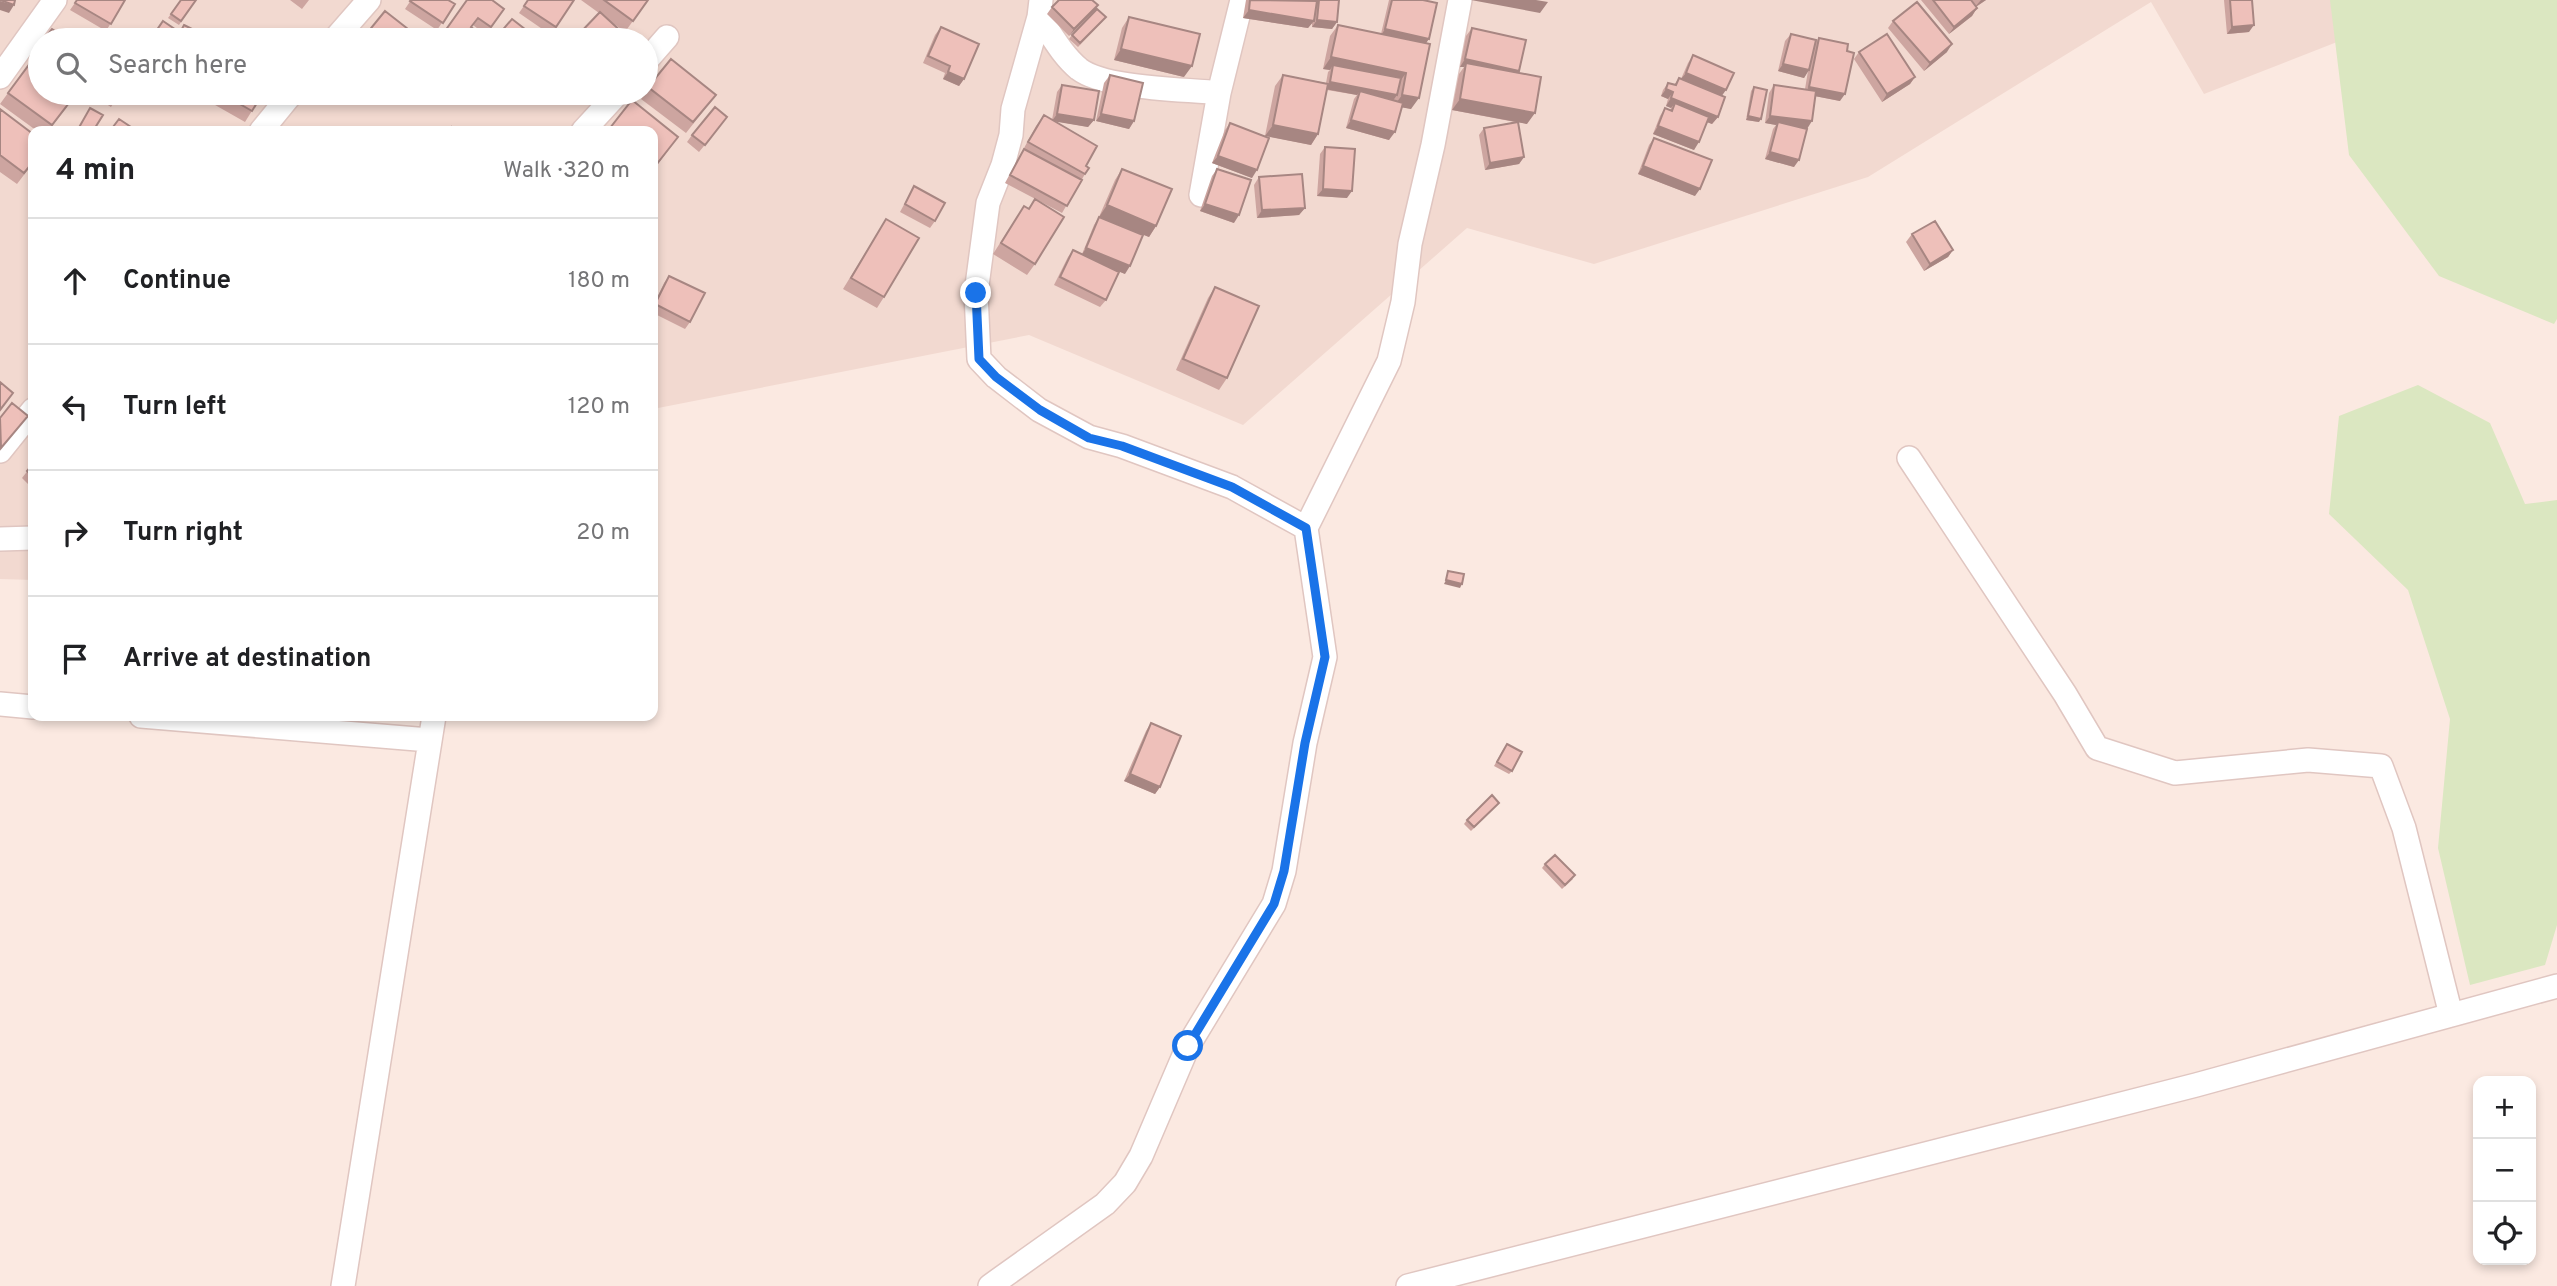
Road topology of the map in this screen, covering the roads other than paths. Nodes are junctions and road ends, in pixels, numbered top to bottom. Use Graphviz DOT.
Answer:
graph roads {
  1 [pos="55,0"];
  2 [pos="369,0"];
  3 [pos="1242,0"];
  4 [pos="1460,0"];
  5 [pos="1040,8"];
  6 [pos="35,28"];
  7 [pos="344,28"];
  8 [pos="667,37"];
  9 [pos="28,38"];
  10 [pos="658,47"];
  11 [pos="0,77"];
  12 [pos="1219,93"];
  13 [pos="282,105"];
  14 [pos="607,105"];
  15 [pos="265,126"];
  16 [pos="588,126"];
  17 [pos="1201,195"];
  18 [pos="28,416"];
  19 [pos="0,451"];
  20 [pos="1909,458"];
  21 [pos="1306,528"];
  22 [pos="28,538"];
  23 [pos="0,539"];
  24 [pos="0,704"];
  25 [pos="28,707"];
  26 [pos="201,721"];
  27 [pos="433,721"];
  28 [pos="429,740"];
  29 [pos="2557,986"];
  30 [pos="2451,1015"];
  31 [pos="343,1286"];
  32 [pos="990,1286"];
  33 [pos="1408,1286"];
  1 -- 6 [label="street"];
  2 -- 7 [label="street"];
  3 -- 12 [label="street"];
  4 -- 21 [label="street"];
  5 -- 12 [label="street"];
  5 -- 21 [label="street"];
  8 -- 10 [label="street"];
  9 -- 11 [label="street"];
  12 -- 17 [label="street"];
  13 -- 15 [label="street"];
  14 -- 16 [label="street"];
  18 -- 19 [label="street"];
  20 -- 30 [label="street"];
  21 -- 32 [label="street"];
  22 -- 23 [label="street"];
  24 -- 25 [label="street"];
  26 -- 28 [label="street"];
  27 -- 28 [label="street"];
  28 -- 31 [label="street"];
  29 -- 30 [label="street"];
  30 -- 33 [label="street"];
}
